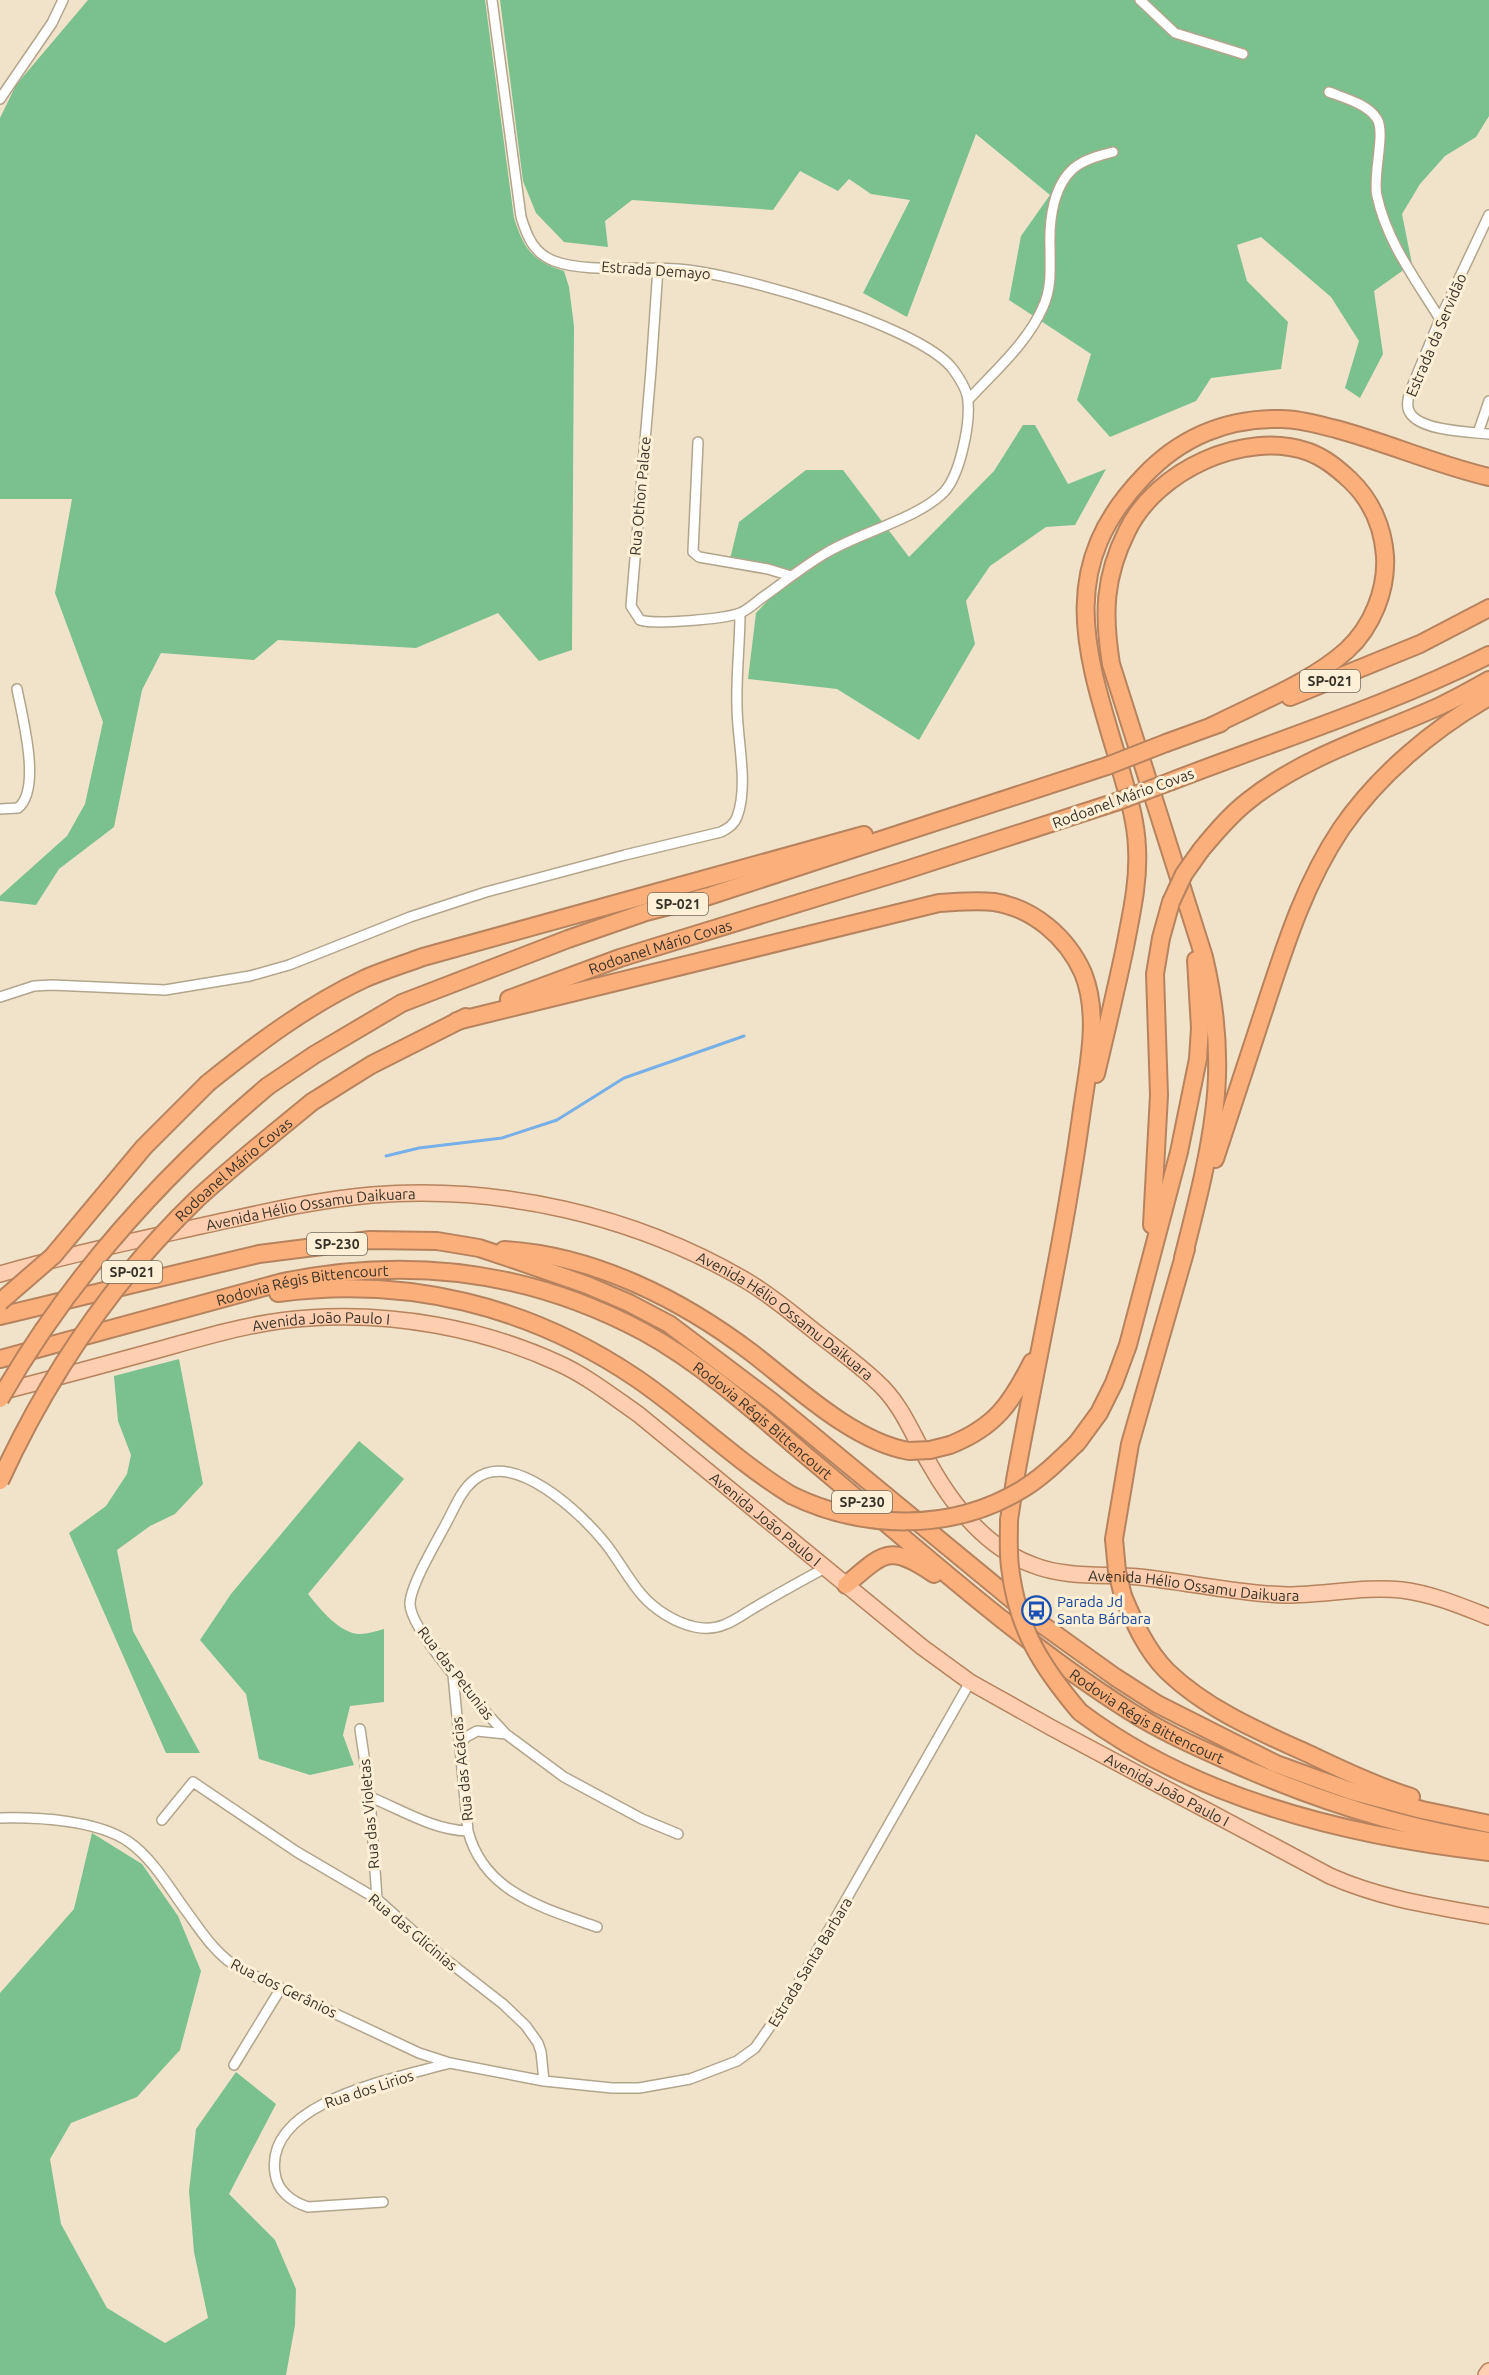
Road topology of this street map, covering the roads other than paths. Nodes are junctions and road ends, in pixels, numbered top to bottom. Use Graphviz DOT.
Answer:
graph roads {
  1 [pos="63,0"];
  2 [pos="492,0"];
  3 [pos="1140,0"];
  4 [pos="1243,54"];
  5 [pos="1329,92"];
  6 [pos="0,99"];
  7 [pos="1113,152"];
  8 [pos="1489,214"];
  9 [pos="658,268"];
  10 [pos="1440,319"];
  11 [pos="969,399"];
  12 [pos="1489,401"];
  13 [pos="1478,433"];
  14 [pos="1489,434"];
  15 [pos="698,442"];
  16 [pos="1489,477"];
  17 [pos="791,576"];
  18 [pos="1489,608"];
  19 [pos="740,613"];
  20 [pos="1489,655"];
  21 [pos="1489,680"];
  22 [pos="17,689"];
  23 [pos="1489,697"];
  24 [pos="1212,726"];
  25 [pos="0,809"];
  26 [pos="967,811"];
  27 [pos="1179,904"];
  28 [pos="0,997"];
  29 [pos="456,1021"];
  30 [pos="1073,1172"];
  31 [pos="479,1248"];
  32 [pos="1184,1258"];
  33 [pos="1148,1271"];
  34 [pos="0,1274"];
  35 [pos="0,1302"];
  36 [pos="211,1302"];
  37 [pos="0,1316"];
  38 [pos="1042,1342"];
  39 [pos="0,1359"];
  40 [pos="0,1392"];
  41 [pos="0,1399"];
  42 [pos="0,1481"];
  43 [pos="825,1568"];
  44 [pos="846,1585"];
  45 [pos="1489,1617"];
  46 [pos="1018,1631"];
  47 [pos="453,1674"];
  48 [pos="970,1682"];
  49 [pos="360,1730"];
  50 [pos="506,1734"];
  51 [pos="460,1744"];
  52 [pos="370,1797"];
  53 [pos="0,1818"];
  54 [pos="162,1820"];
  55 [pos="1489,1822"];
  56 [pos="468,1831"];
  57 [pos="678,1834"];
  58 [pos="1489,1841"];
  59 [pos="1489,1852"];
  60 [pos="377,1899"];
  61 [pos="1489,1916"];
  62 [pos="597,1927"];
  63 [pos="281,1988"];
  64 [pos="450,2063"];
  65 [pos="234,2066"];
  66 [pos="544,2081"];
  67 [pos="383,2202"];
  68 [pos="1489,2371"];
  69 [pos="1486,2375"];
  1 -- 6 [label="street"];
  2 -- 9 [label="street, Estrada Demayo"];
  3 -- 4 [label="street"];
  5 -- 10 [label="street"];
  7 -- 11 [label="street"];
  8 -- 10 [label="street, Estrada da Servidão"];
  9 -- 11 [label="street, Estrada Demayo"];
  9 -- 19 [label="street, Rua Othon Palace"];
  10 -- 13 [label="street, Estrada da Servidão"];
  11 -- 17 [label="street"];
  12 -- 13 [label="street"];
  13 -- 14 [label="street, Estrada da Servidão"];
  15 -- 17 [label="street"];
  16 -- 30 [label="highway"];
  17 -- 19 [label="street"];
  18 -- 24 [label="highway, SP-021"];
  19 -- 28 [label="street"];
  20 -- 29 [label="highway, Rodoanel Mário Covas / SP-021, bridge"];
  21 -- 27 [label="highway, bridge"];
  22 -- 25 [label="street"];
  23 -- 32 [label="highway"];
  24 -- 26 [label="highway, SP-021, bridge"];
  24 -- 27 [label="highway"];
  26 -- 35 [label="highway, bridge"];
  26 -- 41 [label="highway, SP-021, bridge"];
  27 -- 32 [label="highway"];
  27 -- 33 [label="highway"];
  27 -- 33 [label="highway"];
  29 -- 30 [label="highway"];
  29 -- 42 [label="highway, Rodoanel Mário Covas / SP-021, bridge"];
  30 -- 38 [label="highway"];
  31 -- 37 [label="highway, Rodovia Régis Bittencourt / SP-230"];
  31 -- 38 [label="highway, bridge"];
  31 -- 55 [label="highway, Rodovia Régis Bittencourt / SP-230"];
  32 -- 55 [label="highway, bridge"];
  33 -- 36 [label="highway, bridge"];
  34 -- 45 [label="main road, Avenida Hélio Ossamu Daikuara"];
  36 -- 39 [label="highway, Rodovia Régis Bittencourt / SP-230"];
  36 -- 46 [label="highway, Rodovia Régis Bittencourt / SP-230"];
  38 -- 59 [label="highway, bridge"];
  40 -- 43 [label="main road, Avenida João Paulo I"];
  43 -- 44 [label="main road, Avenida João Paulo I"];
  43 -- 47 [label="street, Rua das Petunias"];
  44 -- 46 [label="highway"];
  44 -- 48 [label="main road, Avenida João Paulo I"];
  46 -- 58 [label="highway, Rodovia Régis Bittencourt / SP-230"];
  47 -- 50 [label="street, Rua das Petunias"];
  47 -- 51 [label="street, Rua das Acácias"];
  48 -- 61 [label="main road, Avenida João Paulo I"];
  48 -- 66 [label="street, Estrada Santa Barbara"];
  49 -- 52 [label="street, Rua das Violetas"];
  50 -- 51 [label="street"];
  50 -- 57 [label="street, Rua das Petunias"];
  51 -- 56 [label="street, Rua das Acácias"];
  52 -- 56 [label="street, Rua das Acácias"];
  52 -- 60 [label="street, Rua das Violetas"];
  53 -- 63 [label="street, Rua dos Gerânios"];
  54 -- 60 [label="street, Rua das Glicinias"];
  56 -- 62 [label="street"];
  60 -- 66 [label="street, Rua das Glicinias"];
  63 -- 64 [label="street, Rua dos Gerânios"];
  63 -- 65 [label="street"];
  64 -- 66 [label="street, Rua dos Gerânios"];
  64 -- 67 [label="street, Rua dos Lirios"];
  68 -- 69 [label="main road"];
}
